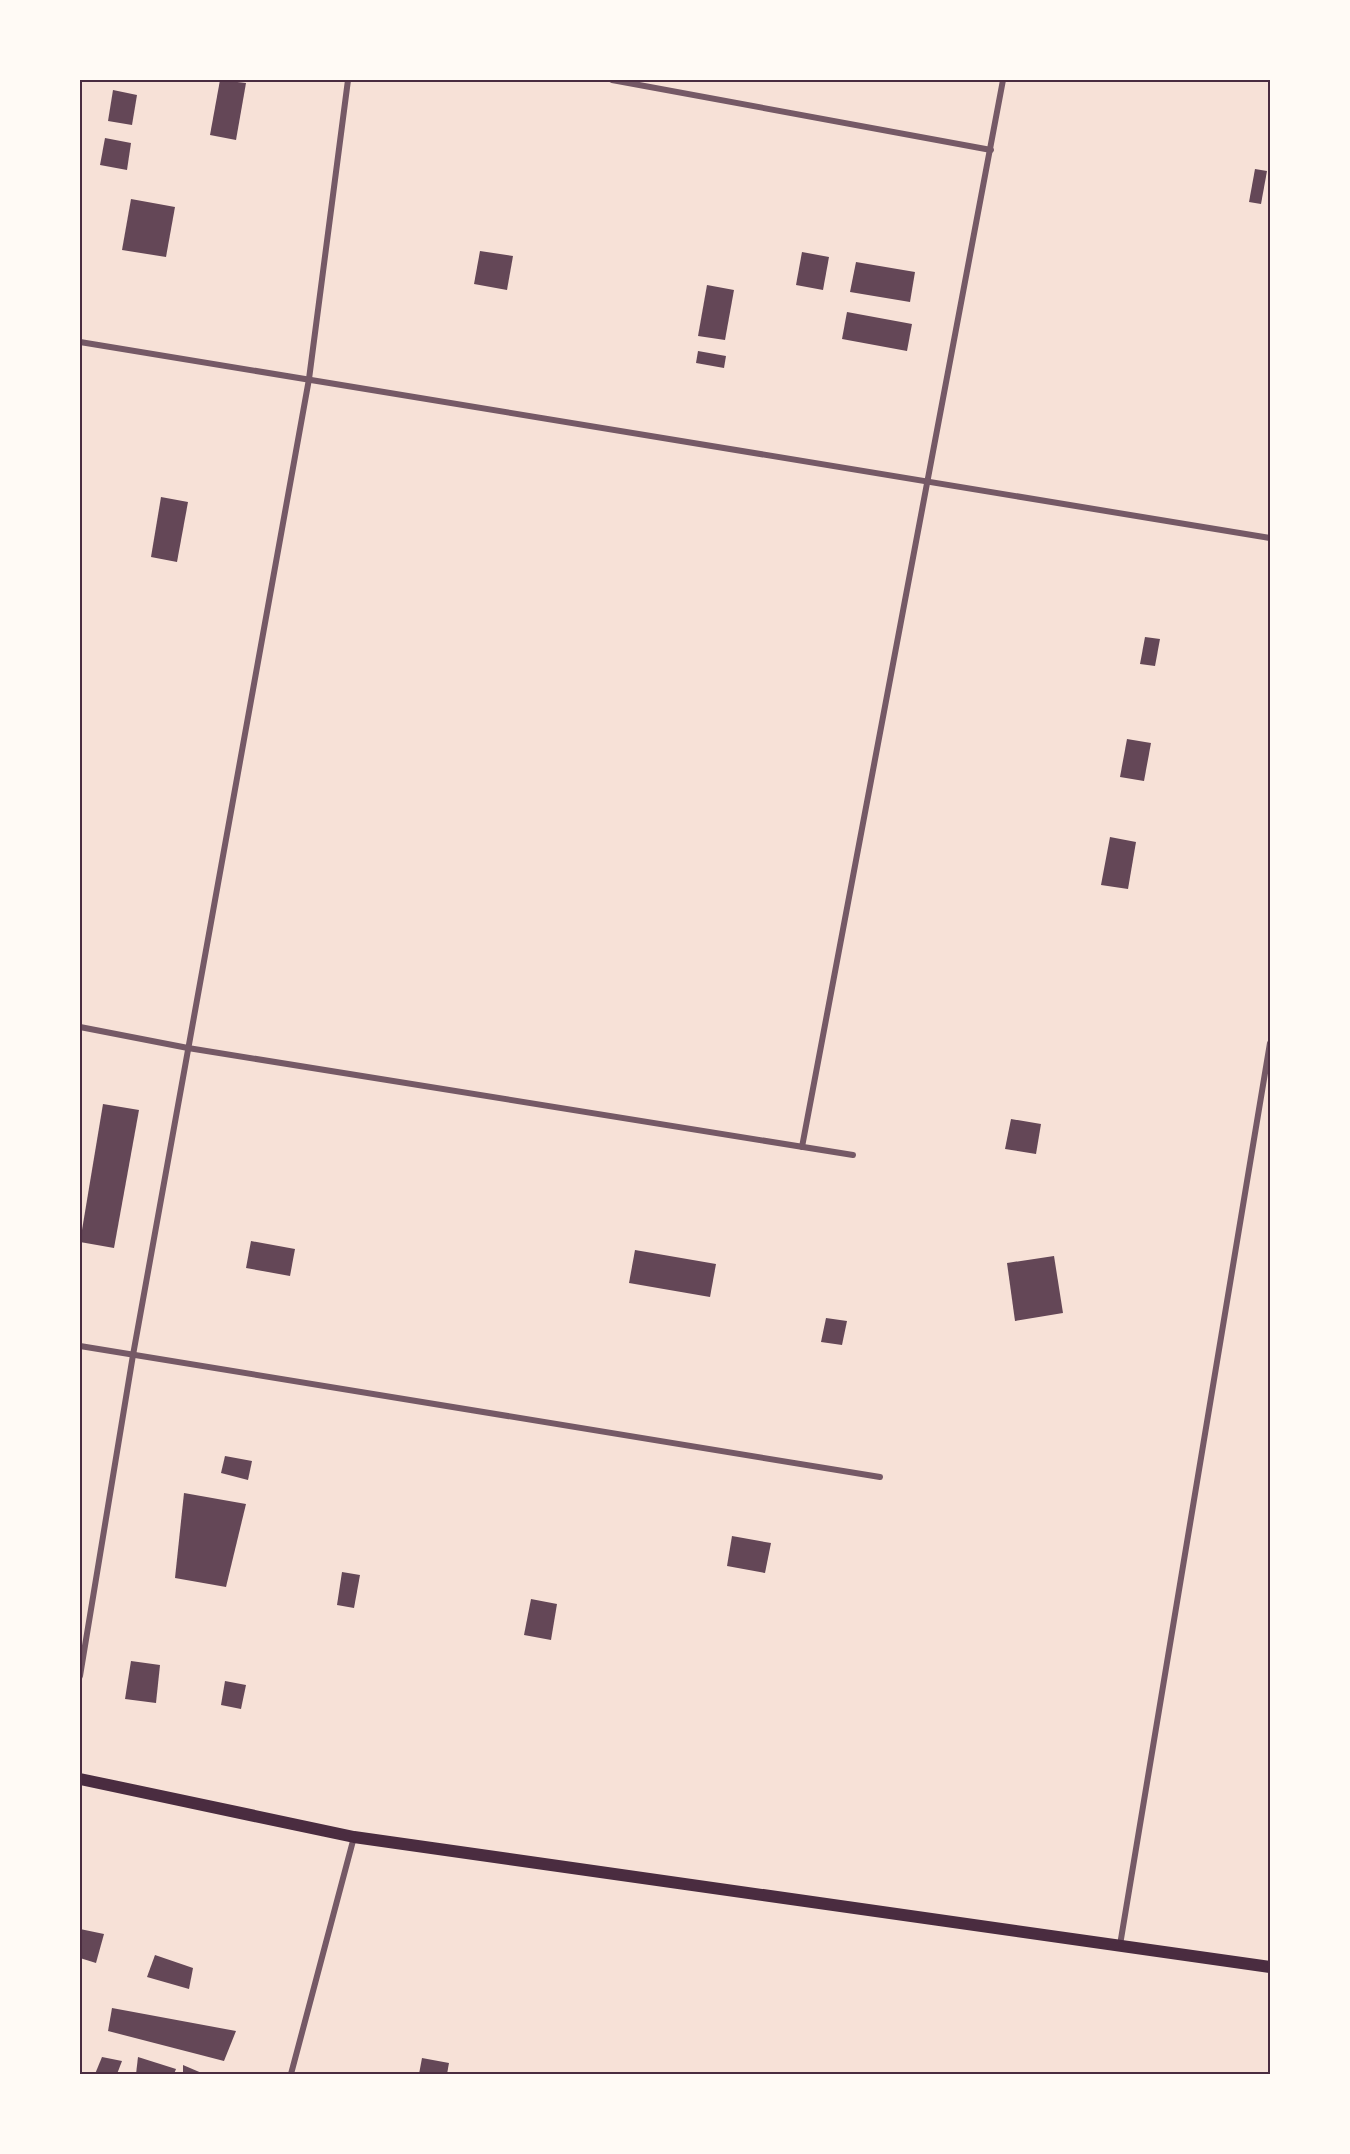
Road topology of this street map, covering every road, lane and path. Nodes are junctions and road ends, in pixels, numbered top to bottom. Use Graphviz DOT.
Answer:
graph roads {
  1 [pos="348,80"];
  2 [pos="612,80"];
  3 [pos="1003,80"];
  4 [pos="991,150"];
  5 [pos="80,342"];
  6 [pos="309,379"];
  7 [pos="928,482"];
  8 [pos="1270,538"];
  9 [pos="80,1028"];
  10 [pos="1270,1043"];
  11 [pos="188,1048"];
  12 [pos="802,1147"];
  13 [pos="853,1155"];
  14 [pos="80,1346"];
  15 [pos="133,1355"];
  16 [pos="880,1477"];
  17 [pos="80,1676"];
  18 [pos="80,1779"];
  19 [pos="354,1837"];
  20 [pos="1120,1946"];
  21 [pos="1270,1967"];
  22 [pos="291,2074"];
  1 -- 6 [label="street"];
  2 -- 4 [label="street"];
  3 -- 4 [label="street"];
  4 -- 7 [label="street"];
  5 -- 6 [label="street"];
  6 -- 7 [label="street"];
  6 -- 11 [label="street"];
  7 -- 8 [label="street"];
  7 -- 12 [label="street"];
  9 -- 11 [label="street"];
  10 -- 20 [label="street"];
  11 -- 12 [label="street"];
  11 -- 15 [label="street"];
  12 -- 13 [label="street"];
  14 -- 15 [label="street"];
  15 -- 16 [label="street"];
  15 -- 17 [label="street"];
  18 -- 19 [label="main road"];
  19 -- 20 [label="main road"];
  19 -- 22 [label="street"];
  20 -- 21 [label="main road"];
}
